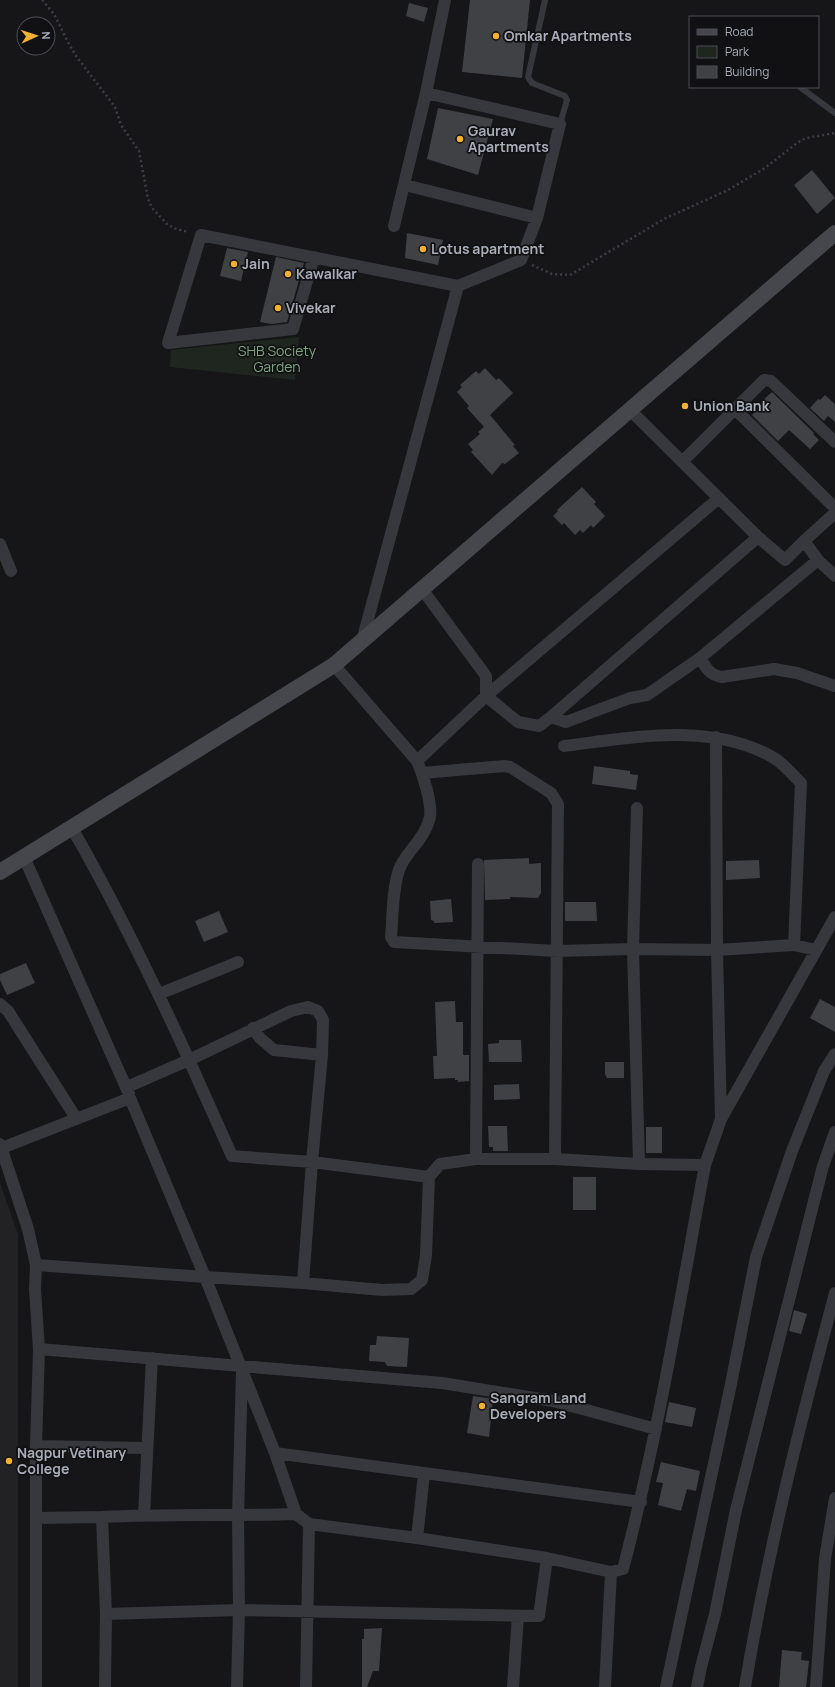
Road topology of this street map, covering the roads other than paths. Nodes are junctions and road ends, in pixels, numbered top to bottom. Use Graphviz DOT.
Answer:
graph roads {
  1 [pos="445,0"];
  2 [pos="545,0"];
  3 [pos="801,88"];
  4 [pos="426,93"];
  5 [pos="835,113"];
  6 [pos="560,124"];
  7 [pos="405,185"];
  8 [pos="537,218"];
  9 [pos="394,226"];
  10 [pos="835,233"];
  11 [pos="314,257"];
  12 [pos="458,286"];
  13 [pos="630,410"];
  14 [pos="735,410"];
  15 [pos="835,442"];
  16 [pos="682,462"];
  17 [pos="718,498"];
  18 [pos="835,508"];
  19 [pos="835,513"];
  20 [pos="758,537"];
  21 [pos="804,541"];
  22 [pos="0,544"];
  23 [pos="818,560"];
  24 [pos="11,570"];
  25 [pos="835,576"];
  26 [pos="422,589"];
  27 [pos="362,641"];
  28 [pos="700,658"];
  29 [pos="334,665"];
  30 [pos="835,686"];
  31 [pos="486,696"];
  32 [pos="552,717"];
  33 [pos="716,737"];
  34 [pos="564,746"];
  35 [pos="417,761"];
  36 [pos="422,773"];
  37 [pos="637,808"];
  38 [pos="72,828"];
  39 [pos="24,857"];
  40 [pos="478,864"];
  41 [pos="0,872"];
  42 [pos="835,917"];
  43 [pos="794,945"];
  44 [pos="479,947"];
  45 [pos="633,949"];
  46 [pos="717,950"];
  47 [pos="816,950"];
  48 [pos="558,951"];
  49 [pos="238,962"];
  50 [pos="159,994"];
  51 [pos="0,1004"];
  52 [pos="253,1028"];
  53 [pos="835,1054"];
  54 [pos="322,1055"];
  55 [pos="189,1060"];
  56 [pos="128,1093"];
  57 [pos="76,1118"];
  58 [pos="721,1118"];
  59 [pos="835,1132"];
  60 [pos="1,1146"];
  61 [pos="476,1159"];
  62 [pos="555,1159"];
  63 [pos="312,1162"];
  64 [pos="639,1164"];
  65 [pos="704,1165"];
  66 [pos="429,1177"];
  67 [pos="36,1265"];
  68 [pos="205,1277"];
  69 [pos="303,1283"];
  70 [pos="835,1293"];
  71 [pos="39,1349"];
  72 [pos="152,1358"];
  73 [pos="242,1367"];
  74 [pos="656,1429"];
  75 [pos="36,1446"];
  76 [pos="146,1448"];
  77 [pos="276,1453"];
  78 [pos="424,1474"];
  79 [pos="835,1498"];
  80 [pos="641,1502"];
  81 [pos="296,1514"];
  82 [pos="144,1515"];
  83 [pos="238,1515"];
  84 [pos="102,1517"];
  85 [pos="36,1518"];
  86 [pos="309,1524"];
  87 [pos="417,1538"];
  88 [pos="547,1558"];
  89 [pos="611,1572"];
  90 [pos="239,1610"];
  91 [pos="307,1612"];
  92 [pos="106,1614"];
  93 [pos="518,1616"];
  94 [pos="36,1687"];
  95 [pos="105,1687"];
  96 [pos="237,1687"];
  97 [pos="306,1687"];
  98 [pos="513,1687"];
  99 [pos="605,1687"];
  100 [pos="666,1687"];
  101 [pos="697,1687"];
  102 [pos="745,1687"];
  103 [pos="816,1687"];
  1 -- 4 [label="street"];
  2 -- 6 [label="lane"];
  3 -- 5 [label="lane"];
  4 -- 6 [label="street"];
  4 -- 7 [label="street"];
  6 -- 8 [label="street"];
  7 -- 8 [label="street"];
  7 -- 9 [label="street"];
  8 -- 12 [label="street"];
  10 -- 13 [label="street"];
  11 -- 11 [label="street"];
  11 -- 12 [label="street"];
  12 -- 27 [label="street"];
  13 -- 16 [label="street"];
  13 -- 26 [label="street"];
  14 -- 15 [label="street"];
  14 -- 16 [label="street"];
  14 -- 18 [label="street"];
  16 -- 17 [label="street"];
  17 -- 20 [label="street"];
  17 -- 31 [label="street"];
  19 -- 21 [label="street"];
  20 -- 21 [label="street"];
  20 -- 32 [label="street"];
  21 -- 23 [label="street"];
  22 -- 24 [label="street"];
  23 -- 25 [label="street"];
  23 -- 28 [label="street"];
  26 -- 27 [label="street"];
  26 -- 31 [label="street"];
  27 -- 29 [label="street"];
  28 -- 30 [label="street"];
  28 -- 32 [label="street"];
  29 -- 35 [label="street"];
  29 -- 38 [label="street"];
  31 -- 32 [label="street"];
  31 -- 35 [label="street"];
  33 -- 34 [label="street"];
  33 -- 43 [label="street"];
  33 -- 46 [label="street"];
  35 -- 36 [label="street"];
  36 -- 44 [label="street"];
  36 -- 48 [label="street"];
  37 -- 45 [label="street"];
  38 -- 39 [label="street"];
  38 -- 50 [label="street"];
  39 -- 41 [label="street"];
  39 -- 56 [label="street"];
  40 -- 44 [label="street"];
  42 -- 47 [label="street"];
  43 -- 46 [label="street"];
  43 -- 47 [label="street"];
  44 -- 48 [label="street"];
  44 -- 61 [label="street"];
  45 -- 46 [label="street"];
  45 -- 48 [label="street"];
  45 -- 64 [label="street"];
  46 -- 58 [label="street"];
  47 -- 58 [label="street"];
  48 -- 62 [label="street"];
  49 -- 50 [label="street"];
  50 -- 55 [label="street"];
  51 -- 57 [label="street"];
  52 -- 54 [label="street"];
  52 -- 54 [label="street"];
  52 -- 55 [label="street"];
  53 -- 100 [label="street"];
  54 -- 63 [label="street"];
  55 -- 56 [label="street"];
  55 -- 63 [label="street"];
  56 -- 57 [label="street"];
  56 -- 68 [label="street"];
  57 -- 60 [label="street"];
  58 -- 65 [label="street"];
  59 -- 101 [label="street"];
  60 -- 67 [label="street"];
  61 -- 62 [label="street"];
  61 -- 66 [label="street"];
  62 -- 64 [label="street"];
  63 -- 66 [label="street"];
  63 -- 69 [label="street"];
  64 -- 65 [label="street"];
  65 -- 74 [label="street"];
  66 -- 69 [label="street"];
  67 -- 68 [label="street"];
  67 -- 71 [label="street"];
  68 -- 69 [label="street"];
  68 -- 73 [label="street"];
  70 -- 102 [label="street"];
  71 -- 72 [label="street"];
  71 -- 75 [label="street"];
  72 -- 73 [label="street"];
  72 -- 76 [label="street"];
  73 -- 74 [label="street"];
  73 -- 77 [label="street"];
  73 -- 83 [label="street"];
  74 -- 80 [label="street"];
  75 -- 76 [label="street"];
  75 -- 85 [label="street"];
  76 -- 82 [label="street"];
  77 -- 78 [label="street"];
  77 -- 81 [label="street"];
  78 -- 80 [label="street"];
  78 -- 87 [label="street"];
  79 -- 103 [label="street"];
  80 -- 89 [label="street"];
  81 -- 83 [label="street"];
  81 -- 86 [label="street"];
  82 -- 83 [label="street"];
  82 -- 84 [label="street"];
  83 -- 90 [label="street"];
  84 -- 85 [label="street"];
  84 -- 92 [label="street"];
  85 -- 94 [label="street"];
  86 -- 87 [label="street"];
  86 -- 91 [label="street"];
  87 -- 88 [label="street"];
  88 -- 89 [label="street"];
  88 -- 93 [label="street"];
  89 -- 99 [label="street"];
  90 -- 91 [label="street"];
  90 -- 92 [label="street"];
  90 -- 96 [label="street"];
  91 -- 93 [label="street"];
  91 -- 97 [label="street"];
  92 -- 95 [label="street"];
  93 -- 98 [label="street"];
}
